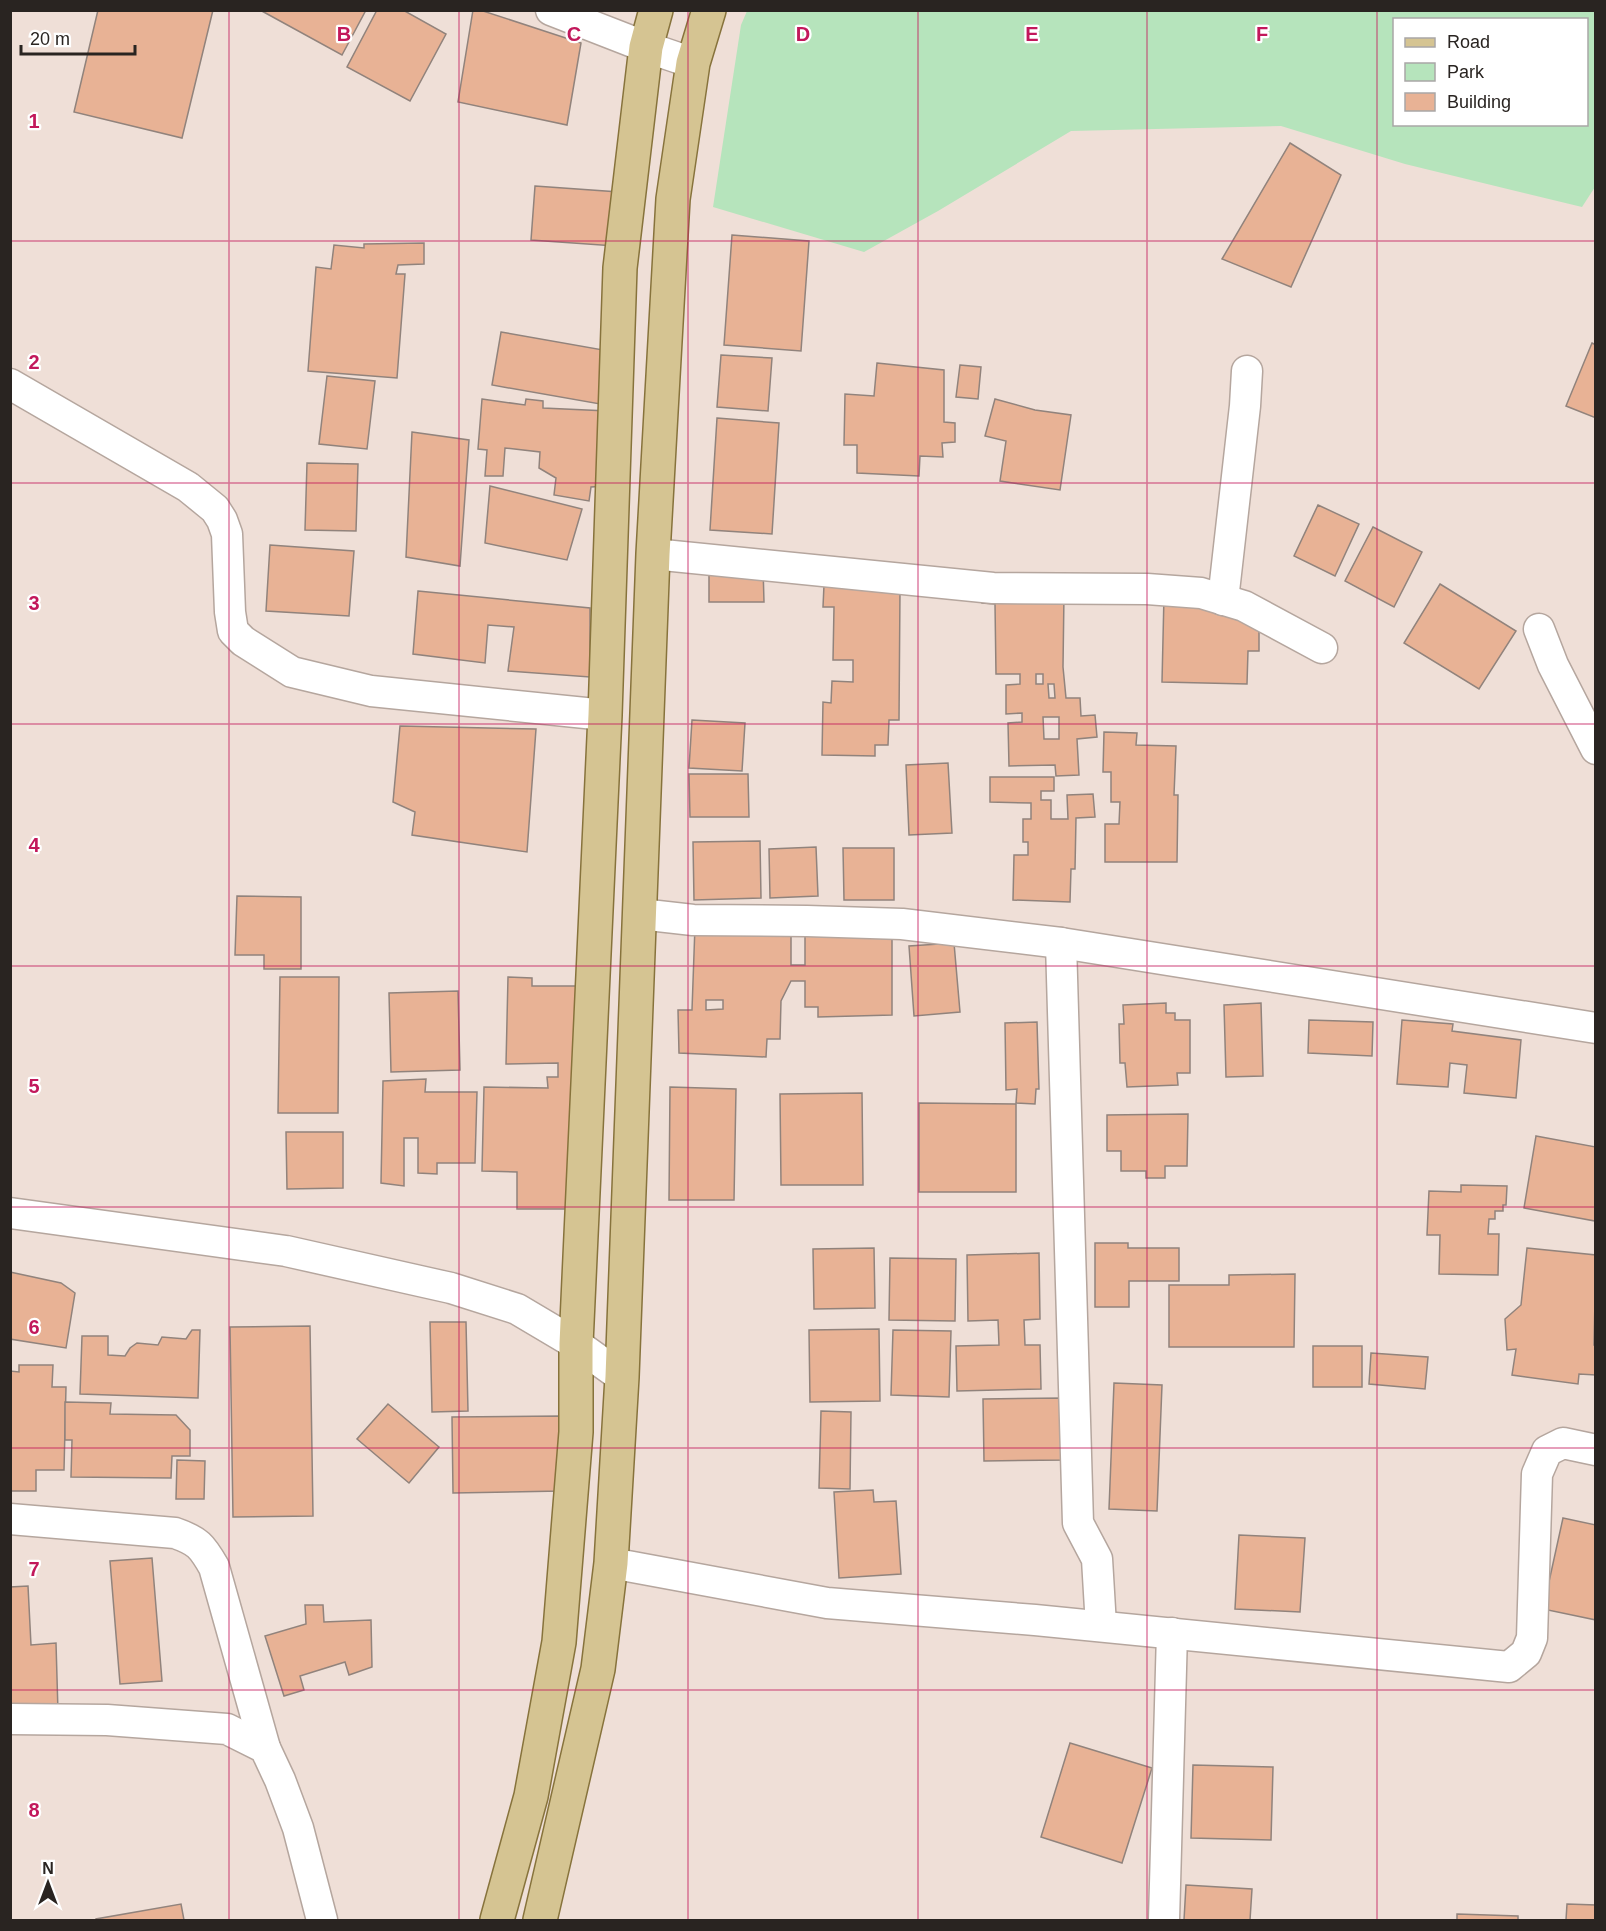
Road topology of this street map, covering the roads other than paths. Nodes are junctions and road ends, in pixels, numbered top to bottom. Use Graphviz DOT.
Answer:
graph roads {
  1 [pos="551,10"];
  2 [pos="656,10"];
  3 [pos="709,10"];
  4 [pos="646,47"];
  5 [pos="693,63"];
  6 [pos="1247,371"];
  7 [pos="10,384"];
  8 [pos="653,554"];
  9 [pos="1223,600"];
  10 [pos="1539,629"];
  11 [pos="1322,648"];
  12 [pos="605,715"];
  13 [pos="1596,749"];
  14 [pos="640,914"];
  15 [pos="1062,943"];
  16 [pos="1596,1028"];
  17 [pos="10,1213"];
  18 [pos="576,1344"];
  19 [pos="622,1377"];
  20 [pos="1596,1450"];
  21 [pos="10,1519"];
  22 [pos="610,1563"];
  23 [pos="1101,1626"];
  24 [pos="1172,1633"];
  25 [pos="10,1719"];
  26 [pos="265,1748"];
  27 [pos="322,1920"];
  28 [pos="497,1920"];
  29 [pos="540,1920"];
  30 [pos="1164,1920"];
  1 -- 4 [label="street"];
  2 -- 4 [label="main road"];
  3 -- 5 [label="main road"];
  4 -- 5 [label="street"];
  4 -- 12 [label="main road"];
  5 -- 8 [label="main road"];
  6 -- 9 [label="street"];
  7 -- 12 [label="street"];
  8 -- 9 [label="street"];
  8 -- 14 [label="main road"];
  9 -- 11 [label="street"];
  10 -- 13 [label="street"];
  12 -- 18 [label="main road"];
  14 -- 15 [label="street"];
  14 -- 19 [label="main road"];
  15 -- 16 [label="street"];
  15 -- 23 [label="street"];
  17 -- 18 [label="street"];
  18 -- 19 [label="street"];
  18 -- 28 [label="main road"];
  19 -- 22 [label="main road"];
  20 -- 24 [label="street"];
  21 -- 26 [label="street"];
  22 -- 23 [label="street"];
  22 -- 29 [label="main road"];
  23 -- 24 [label="street"];
  24 -- 30 [label="street"];
  25 -- 26 [label="street"];
  26 -- 27 [label="street"];
}
